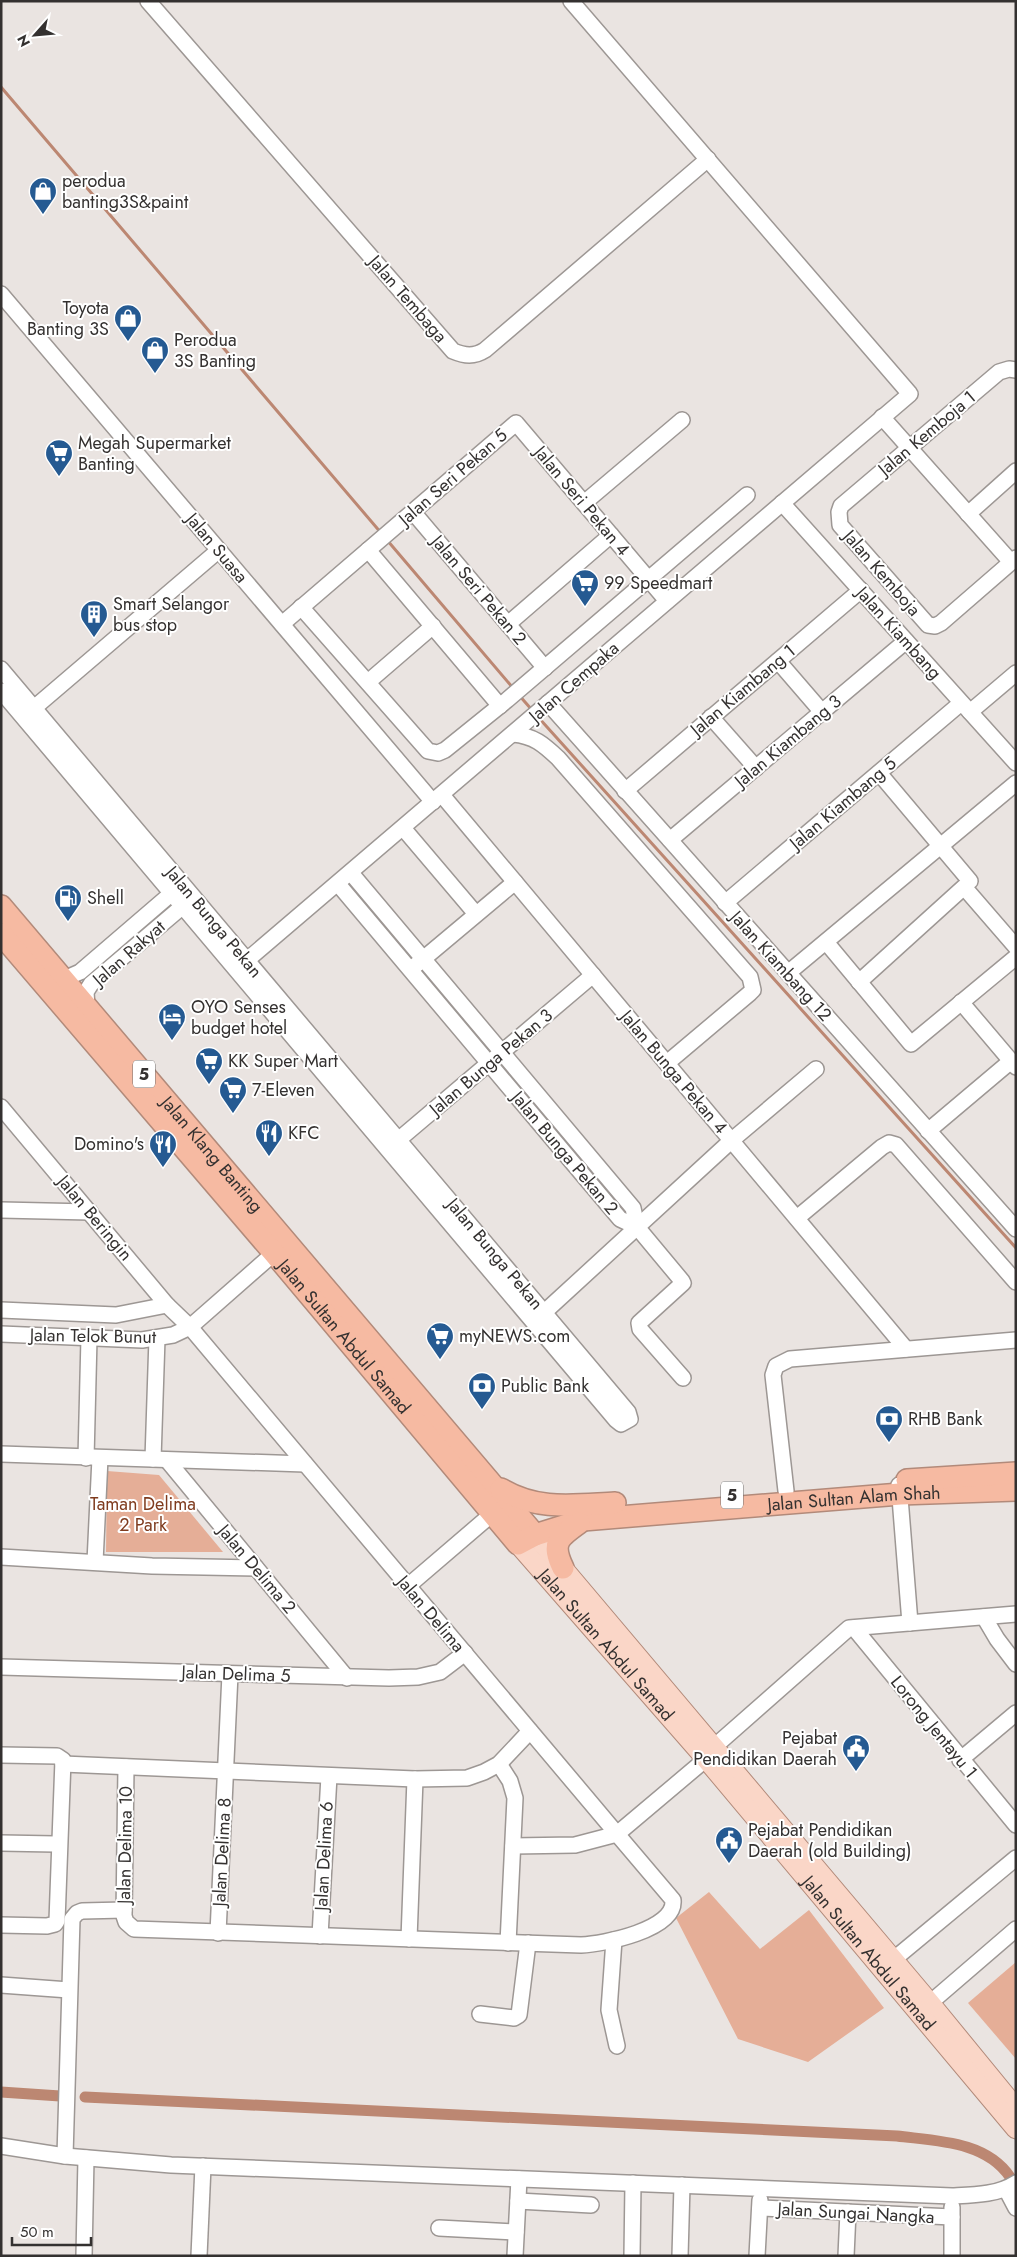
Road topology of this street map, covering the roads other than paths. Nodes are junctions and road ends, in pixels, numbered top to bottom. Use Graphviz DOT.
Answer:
graph roads {
  1 [pos="148,1"];
  2 [pos="571,1"];
  3 [pos="708,159"];
  4 [pos="1,294"];
  5 [pos="1016,370"];
  6 [pos="882,417"];
  7 [pos="682,420"];
  8 [pos="516,423"];
  9 [pos="909,448"];
  10 [pos="1016,471"];
  11 [pos="747,495"];
  12 [pos="584,503"];
  13 [pos="782,503"];
  14 [pos="841,506"];
  15 [pos="413,512"];
  16 [pos="968,514"];
  17 [pos="611,535"];
  18 [pos="372,547"];
  19 [pos="219,550"];
  20 [pos="1013,560"];
  21 [pos="648,579"];
  22 [pos="860,590"];
  23 [pos="667,601"];
  24 [pos="301,607"];
  25 [pos="282,624"];
  26 [pos="508,624"];
  27 [pos="433,626"];
  28 [pos="906,642"];
  29 [pos="778,661"];
  30 [pos="545,668"];
  31 [pos="1,669"];
  32 [pos="1016,673"];
  33 [pos="368,682"];
  34 [pos="1,691"];
  35 [pos="503,703"];
  36 [pos="543,707"];
  37 [pos="966,707"];
  38 [pos="34,708"];
  39 [pos="822,712"];
  40 [pos="711,717"];
  41 [pos="518,729"];
  42 [pos="1016,763"];
  43 [pos="756,768"];
  44 [pos="879,772"];
  45 [pos="625,790"];
  46 [pos="1012,792"];
  47 [pos="437,799"];
  48 [pos="403,828"];
  49 [pos="670,840"];
  50 [pos="941,845"];
  51 [pos="351,873"];
  52 [pos="514,882"];
  53 [pos="338,884"];
  54 [pos="967,884"];
  55 [pos="172,893"];
  56 [pos="725,903"];
  57 [pos="1,906"];
  58 [pos="183,906"];
  59 [pos="476,914"];
  60 [pos="1,934"];
  61 [pos="826,942"];
  62 [pos="1016,947"];
  63 [pos="1016,957"];
  64 [pos="424,959"];
  65 [pos="242,965"];
  66 [pos="411,970"];
  67 [pos="788,973"];
  68 [pos="593,975"];
  69 [pos="64,979"];
  70 [pos="859,982"];
  71 [pos="961,1002"];
  72 [pos="87,1007"];
  73 [pos="502,1052"];
  74 [pos="489,1063"];
  75 [pos="667,1064"];
  76 [pos="1014,1064"];
  77 [pos="816,1069"];
  78 [pos="1,1107"];
  79 [pos="928,1131"];
  80 [pos="732,1140"];
  81 [pos="393,1144"];
  82 [pos="1,1210"];
  83 [pos="90,1212"];
  84 [pos="797,1218"];
  85 [pos="638,1228"];
  86 [pos="1016,1229"];
  87 [pos="281,1247"];
  88 [pos="1016,1282"];
  89 [pos="168,1304"];
  90 [pos="1,1310"];
  91 [pos="540,1317"];
  92 [pos="190,1327"];
  93 [pos="1,1334"];
  94 [pos="89,1338"];
  95 [pos="157,1338"];
  96 [pos="1016,1340"];
  97 [pos="906,1349"];
  98 [pos="683,1378"];
  99 [pos="1,1454"];
  100 [pos="93,1458"];
  101 [pos="160,1460"];
  102 [pos="305,1464"];
  103 [pos="1016,1472"];
  104 [pos="492,1484"];
  105 [pos="899,1487"];
  106 [pos="1016,1490"];
  107 [pos="786,1491"];
  108 [pos="566,1506"];
  109 [pos="492,1514"];
  110 [pos="583,1520"];
  111 [pos="521,1533"];
  112 [pos="1,1557"];
  113 [pos="95,1562"];
  114 [pos="256,1568"];
  115 [pos="563,1568"];
  116 [pos="408,1586"];
  117 [pos="1016,1614"];
  118 [pos="984,1617"];
  119 [pos="910,1623"];
  120 [pos="854,1628"];
  121 [pos="465,1653"];
  122 [pos="1016,1664"];
  123 [pos="1,1667"];
  124 [pos="230,1674"];
  125 [pos="348,1678"];
  126 [pos="1016,1713"];
  127 [pos="530,1731"];
  128 [pos="710,1753"];
  129 [pos="1,1755"];
  130 [pos="960,1760"];
  131 [pos="63,1764"];
  132 [pos="499,1764"];
  133 [pos="126,1767"];
  134 [pos="226,1771"];
  135 [pos="329,1776"];
  136 [pos="415,1780"];
  137 [pos="1016,1825"];
  138 [pos="617,1834"];
  139 [pos="1,1843"];
  140 [pos="54,1844"];
  141 [pos="514,1846"];
  142 [pos="1016,1858"];
  143 [pos="125,1916"];
  144 [pos="1,1925"];
  145 [pos="1016,1929"];
  146 [pos="218,1933"];
  147 [pos="320,1936"];
  148 [pos="409,1939"];
  149 [pos="614,1940"];
  150 [pos="508,1942"];
  151 [pos="528,1943"];
  152 [pos="893,1960"];
  153 [pos="1,1985"];
  154 [pos="69,1990"];
  155 [pos="930,2003"];
  156 [pos="480,2014"];
  157 [pos="617,2046"];
  158 [pos="1009,2111"];
  159 [pos="1016,2129"];
  160 [pos="1016,2134"];
  161 [pos="1,2146"];
  162 [pos="65,2156"];
  163 [pos="86,2158"];
  164 [pos="203,2166"];
  165 [pos="519,2179"];
  166 [pos="633,2183"];
  167 [pos="682,2185"];
  168 [pos="1011,2186"];
  169 [pos="760,2188"];
  170 [pos="952,2196"];
  171 [pos="518,2201"];
  172 [pos="591,2205"];
  173 [pos="760,2208"];
  174 [pos="1016,2208"];
  175 [pos="848,2212"];
  176 [pos="952,2217"];
  177 [pos="439,2228"];
  178 [pos="516,2232"];
  179 [pos="84,2256"];
  180 [pos="198,2256"];
  181 [pos="515,2256"];
  182 [pos="632,2256"];
  183 [pos="680,2256"];
  184 [pos="758,2256"];
  185 [pos="846,2256"];
  186 [pos="952,2256"];
  1 -- 3 [label="street, Jalan Tembaga"];
  2 -- 3 [label="street"];
  3 -- 6 [label="street, Jalan Cempaka"];
  4 -- 19 [label="street, Jalan Suasa"];
  5 -- 9 [label="street, Jalan Kemboja 1"];
  6 -- 9 [label="street"];
  6 -- 13 [label="street, Jalan Cempaka"];
  7 -- 12 [label="street"];
  8 -- 12 [label="street, Jalan Seri Pekan 4"];
  8 -- 15 [label="street, Jalan Seri Pekan 5"];
  9 -- 14 [label="street, Jalan Kemboja 1"];
  9 -- 16 [label="street"];
  10 -- 16 [label="street"];
  11 -- 21 [label="street"];
  12 -- 17 [label="street, Jalan Seri Pekan 4"];
  13 -- 22 [label="street, Jalan Kiambang"];
  13 -- 23 [label="street, Jalan Cempaka"];
  14 -- 20 [label="street, Jalan Kemboja"];
  15 -- 18 [label="street, Jalan Seri Pekan 5"];
  15 -- 26 [label="street, Jalan Seri Pekan 2"];
  16 -- 20 [label="street"];
  17 -- 21 [label="street, Jalan Seri Pekan 4"];
  17 -- 26 [label="street"];
  18 -- 24 [label="street, Jalan Seri Pekan 5"];
  18 -- 27 [label="street"];
  19 -- 25 [label="street, Jalan Suasa"];
  19 -- 38 [label="street"];
  21 -- 23 [label="street, Jalan Seri Pekan 4"];
  21 -- 30 [label="street"];
  22 -- 28 [label="street, Jalan Kiambang"];
  22 -- 29 [label="street, Jalan Kiambang 1"];
  23 -- 36 [label="street, Jalan Cempaka"];
  24 -- 25 [label="street, Jalan Seri Pekan 5"];
  24 -- 33 [label="street"];
  25 -- 47 [label="street, Jalan Suasa"];
  26 -- 30 [label="street, Jalan Seri Pekan 2"];
  27 -- 33 [label="street"];
  27 -- 35 [label="street"];
  28 -- 37 [label="street, Jalan Kiambang"];
  28 -- 39 [label="street, Jalan Kiambang 3"];
  29 -- 39 [label="street"];
  29 -- 40 [label="street, Jalan Kiambang 1"];
  30 -- 35 [label="street"];
  31 -- 38 [label="street, Jalan Bunga Pekan"];
  32 -- 37 [label="street, Jalan Kiambang 5"];
  33 -- 35 [label="street"];
  34 -- 55 [label="street, Jalan Bunga Pekan"];
  36 -- 41 [label="street, Jalan Cempaka"];
  36 -- 45 [label="street, Jalan Kiambang 12"];
  37 -- 42 [label="street, Jalan Kiambang"];
  37 -- 44 [label="street, Jalan Kiambang 5"];
  38 -- 65 [label="street, Jalan Bunga Pekan"];
  39 -- 43 [label="street, Jalan Kiambang 3"];
  40 -- 43 [label="street"];
  40 -- 45 [label="street, Jalan Kiambang 1"];
  41 -- 47 [label="street, Jalan Cempaka"];
  41 -- 75 [label="street"];
  43 -- 49 [label="street, Jalan Kiambang 3"];
  44 -- 50 [label="street"];
  44 -- 56 [label="street, Jalan Kiambang 5"];
  45 -- 49 [label="street, Jalan Kiambang 12"];
  46 -- 50 [label="street"];
  47 -- 48 [label="street, Jalan Cempaka"];
  47 -- 52 [label="street, Jalan Bunga Pekan 4"];
  48 -- 51 [label="street, Jalan Cempaka"];
  48 -- 59 [label="street"];
  49 -- 56 [label="street, Jalan Kiambang 12"];
  50 -- 54 [label="street"];
  50 -- 61 [label="street"];
  51 -- 53 [label="street, Jalan Cempaka"];
  51 -- 64 [label="street, Jalan Bunga Pekan 2"];
  52 -- 59 [label="street"];
  52 -- 68 [label="street, Jalan Bunga Pekan 4"];
  53 -- 65 [label="street, Jalan Cempaka"];
  53 -- 66 [label="street, Jalan Bunga Pekan 2"];
  54 -- 62 [label="street"];
  54 -- 70 [label="street"];
  55 -- 58 [label="street, Jalan Bunga Pekan"];
  55 -- 69 [label="street"];
  56 -- 67 [label="street, Jalan Kiambang 12"];
  57 -- 69 [label="highway, Jalan Klang Banting / 5"];
  58 -- 65 [label="street, Jalan Bunga Pekan"];
  58 -- 72 [label="street, Jalan Rakyat"];
  59 -- 64 [label="street"];
  60 -- 87 [label="highway, Jalan Klang Banting / 5"];
  61 -- 67 [label="street"];
  61 -- 70 [label="street"];
  63 -- 71 [label="street"];
  64 -- 66 [label="street"];
  64 -- 73 [label="street, Jalan Bunga Pekan 2"];
  65 -- 81 [label="street, Jalan Bunga Pekan"];
  66 -- 74 [label="street, Jalan Bunga Pekan 2"];
  67 -- 79 [label="street, Jalan Kiambang 12"];
  68 -- 73 [label="street, Jalan Bunga Pekan 3"];
  68 -- 75 [label="street, Jalan Bunga Pekan 4"];
  69 -- 72 [label="highway, Jalan Klang Banting / 5"];
  70 -- 71 [label="street"];
  71 -- 76 [label="street"];
  72 -- 87 [label="highway, Jalan Klang Banting / 5"];
  73 -- 74 [label="street, Jalan Bunga Pekan 3"];
  73 -- 85 [label="street, Jalan Bunga Pekan 2"];
  74 -- 81 [label="street, Jalan Bunga Pekan 3"];
  74 -- 85 [label="street, Jalan Bunga Pekan 2"];
  75 -- 80 [label="street, Jalan Bunga Pekan 4"];
  76 -- 79 [label="street"];
  77 -- 80 [label="street"];
  78 -- 83 [label="street, Jalan Beringin"];
  79 -- 86 [label="street, Jalan Kiambang 12"];
  80 -- 84 [label="street, Jalan Bunga Pekan 4"];
  80 -- 85 [label="street"];
  81 -- 91 [label="street, Jalan Bunga Pekan"];
  82 -- 83 [label="street"];
  83 -- 89 [label="street, Jalan Beringin"];
  84 -- 88 [label="street"];
  84 -- 97 [label="street, Jalan Bunga Pekan 4"];
  85 -- 91 [label="street"];
  85 -- 98 [label="street"];
  87 -- 92 [label="street, Jalan Telok Bunut"];
  87 -- 104 [label="highway, Jalan Sultan Abdul Samad / 5"];
  87 -- 109 [label="highway, Jalan Sultan Abdul Samad / 5"];
  89 -- 90 [label="street"];
  89 -- 92 [label="street, Jalan Beringin"];
  91 -- 91 [label="street, Jalan Bunga Pekan"];
  92 -- 95 [label="street, Jalan Telok Bunut"];
  92 -- 102 [label="street, Jalan Delima"];
  93 -- 94 [label="street, Jalan Telok Bunut"];
  94 -- 95 [label="street, Jalan Telok Bunut"];
  94 -- 100 [label="street"];
  95 -- 101 [label="street"];
  96 -- 97 [label="street"];
  97 -- 107 [label="street"];
  99 -- 100 [label="street"];
  100 -- 101 [label="street"];
  100 -- 113 [label="street"];
  101 -- 102 [label="street"];
  101 -- 114 [label="street, Jalan Delima 2"];
  102 -- 116 [label="street, Jalan Delima"];
  103 -- 105 [label="highway, Jalan Sultan Alam Shah / 5"];
  104 -- 108 [label="highway"];
  104 -- 111 [label="highway, Jalan Sultan Abdul Samad / 5"];
  105 -- 106 [label="highway, Jalan Sultan Alam Shah / 5"];
  105 -- 107 [label="highway, Jalan Sultan Alam Shah / 5"];
  105 -- 110 [label="highway, Jalan Sultan Alam Shah / 5"];
  105 -- 119 [label="street"];
  107 -- 108 [label="highway, Jalan Sultan Alam Shah / 5"];
  108 -- 111 [label="highway, 5"];
  109 -- 111 [label="highway, Jalan Sultan Abdul Samad / 5"];
  109 -- 116 [label="street"];
  110 -- 111 [label="highway, Jalan Sultan Alam Shah / 5"];
  110 -- 115 [label="highway"];
  111 -- 115 [label="main road, Jalan Sultan Abdul Samad"];
  111 -- 128 [label="main road, Jalan Sultan Abdul Samad"];
  112 -- 113 [label="street"];
  113 -- 114 [label="street"];
  114 -- 125 [label="street, Jalan Delima 2"];
  115 -- 128 [label="main road, Jalan Sultan Abdul Samad"];
  116 -- 121 [label="street, Jalan Delima"];
  117 -- 118 [label="street"];
  118 -- 119 [label="street"];
  118 -- 122 [label="street"];
  119 -- 120 [label="street"];
  120 -- 128 [label="street"];
  120 -- 130 [label="street, Lorong Jentayu 1"];
  121 -- 125 [label="street, Jalan Delima 5"];
  121 -- 127 [label="street, Jalan Delima"];
  123 -- 124 [label="street, Jalan Delima 5"];
  124 -- 125 [label="street, Jalan Delima 5"];
  124 -- 134 [label="street, Jalan Delima 8"];
  126 -- 130 [label="street"];
  127 -- 132 [label="street"];
  127 -- 138 [label="street, Jalan Delima"];
  128 -- 138 [label="street"];
  128 -- 152 [label="main road, Jalan Sultan Abdul Samad"];
  128 -- 158 [label="main road, Jalan Sultan Abdul Samad"];
  129 -- 131 [label="street"];
  130 -- 137 [label="street, Lorong Jentayu 1"];
  131 -- 133 [label="street"];
  131 -- 144 [label="street"];
  132 -- 136 [label="street"];
  132 -- 141 [label="street"];
  133 -- 134 [label="street"];
  133 -- 143 [label="street, Jalan Delima 10"];
  134 -- 135 [label="street"];
  134 -- 146 [label="street, Jalan Delima 8"];
  135 -- 136 [label="street"];
  135 -- 147 [label="street, Jalan Delima 6"];
  136 -- 148 [label="street"];
  138 -- 141 [label="street"];
  138 -- 149 [label="street, Jalan Delima"];
  139 -- 140 [label="street"];
  141 -- 150 [label="street"];
  142 -- 152 [label="street"];
  143 -- 146 [label="street"];
  143 -- 154 [label="street"];
  145 -- 155 [label="street"];
  146 -- 147 [label="street"];
  147 -- 148 [label="street"];
  148 -- 150 [label="street"];
  149 -- 151 [label="street"];
  149 -- 157 [label="street"];
  150 -- 151 [label="street"];
  151 -- 156 [label="street"];
  152 -- 155 [label="main road, Jalan Sultan Abdul Samad"];
  153 -- 154 [label="street"];
  154 -- 162 [label="street"];
  155 -- 158 [label="main road, Jalan Sultan Abdul Samad"];
  158 -- 159 [label="main road, Jalan Sultan Abdul Samad"];
  158 -- 160 [label="main road"];
  161 -- 162 [label="street"];
  162 -- 163 [label="street"];
  163 -- 164 [label="street"];
  163 -- 179 [label="street"];
  164 -- 165 [label="street"];
  164 -- 180 [label="street"];
  165 -- 166 [label="street"];
  165 -- 171 [label="street"];
  166 -- 167 [label="street"];
  166 -- 182 [label="street"];
  167 -- 169 [label="street"];
  167 -- 183 [label="street"];
  168 -- 170 [label="street"];
  168 -- 174 [label="street"];
  169 -- 170 [label="street"];
  169 -- 173 [label="street"];
  170 -- 176 [label="street"];
  171 -- 172 [label="street"];
  171 -- 178 [label="street"];
  173 -- 175 [label="street, Jalan Sungai Nangka"];
  173 -- 184 [label="street"];
  175 -- 176 [label="street, Jalan Sungai Nangka"];
  175 -- 185 [label="street"];
  176 -- 186 [label="street"];
  177 -- 178 [label="street"];
  178 -- 181 [label="street"];
}
